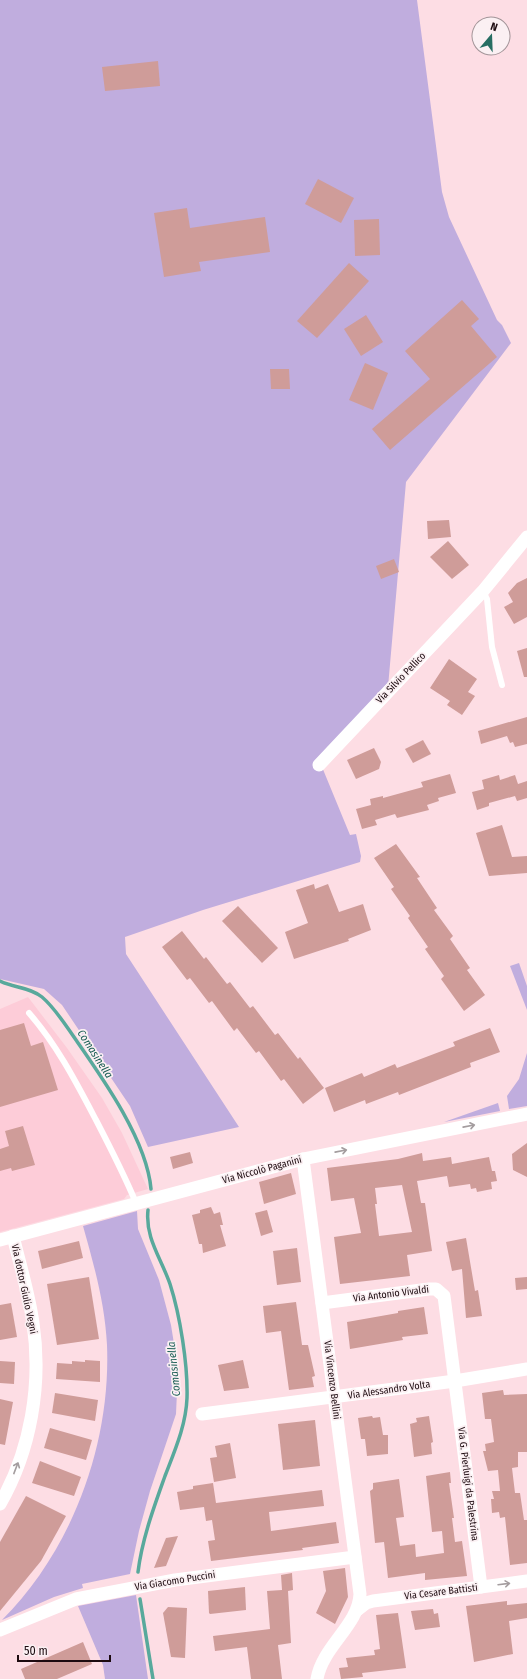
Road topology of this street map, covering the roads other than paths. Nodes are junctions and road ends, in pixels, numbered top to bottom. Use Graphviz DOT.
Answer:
graph roads {
  1 [pos="527,537"];
  2 [pos="483,591"];
  3 [pos="502,684"];
  4 [pos="319,765"];
  5 [pos="29,1013"];
  6 [pos="527,1114"];
  7 [pos="303,1159"];
  8 [pos="136,1203"];
  9 [pos="13,1236"];
  10 [pos="0,1240"];
  11 [pos="322,1303"];
  12 [pos="527,1369"];
  13 [pos="455,1381"];
  14 [pos="334,1397"];
  15 [pos="202,1414"];
  16 [pos="0,1504"];
  17 [pos="355,1557"];
  18 [pos="527,1581"];
  19 [pos="481,1586"];
  20 [pos="358,1606"];
  21 [pos="0,1630"];
  22 [pos="317,1679"];
  1 -- 2 [label="street, Via Silvio Pellico"];
  2 -- 3 [label="lane"];
  2 -- 4 [label="street, Via Silvio Pellico"];
  5 -- 8 [label="lane"];
  7 -- 6 [label="street, Via Niccolò Paganini, one-way"];
  7 -- 8 [label="street, Via Niccolò Paganini"];
  7 -- 11 [label="street, Via Vincenzo Bellini"];
  8 -- 9 [label="street, Via Niccolò Paganini"];
  9 -- 10 [label="street, Via Niccolò Paganini"];
  16 -- 9 [label="street, Via dottor Giulio Vegni, one-way"];
  11 -- 13 [label="street, Via Antonio Vivaldi"];
  11 -- 14 [label="street, Via Vincenzo Bellini"];
  12 -- 13 [label="street, Via Alessandro Volta"];
  13 -- 14 [label="street, Via Alessandro Volta"];
  13 -- 19 [label="street, Via G. Pierluigi da Palestrina"];
  14 -- 15 [label="street, Via Alessandro Volta"];
  14 -- 17 [label="street, Via Vincenzo Bellini"];
  17 -- 20 [label="street, Via Vincenzo Bellini"];
  17 -- 21 [label="street, Via Giacomo Puccini"];
  19 -- 18 [label="street, Via Cesare Battisti, one-way"];
  19 -- 20 [label="street, Via Cesare Battisti"];
  20 -- 22 [label="street, Via Cesare Battisti"];
}
